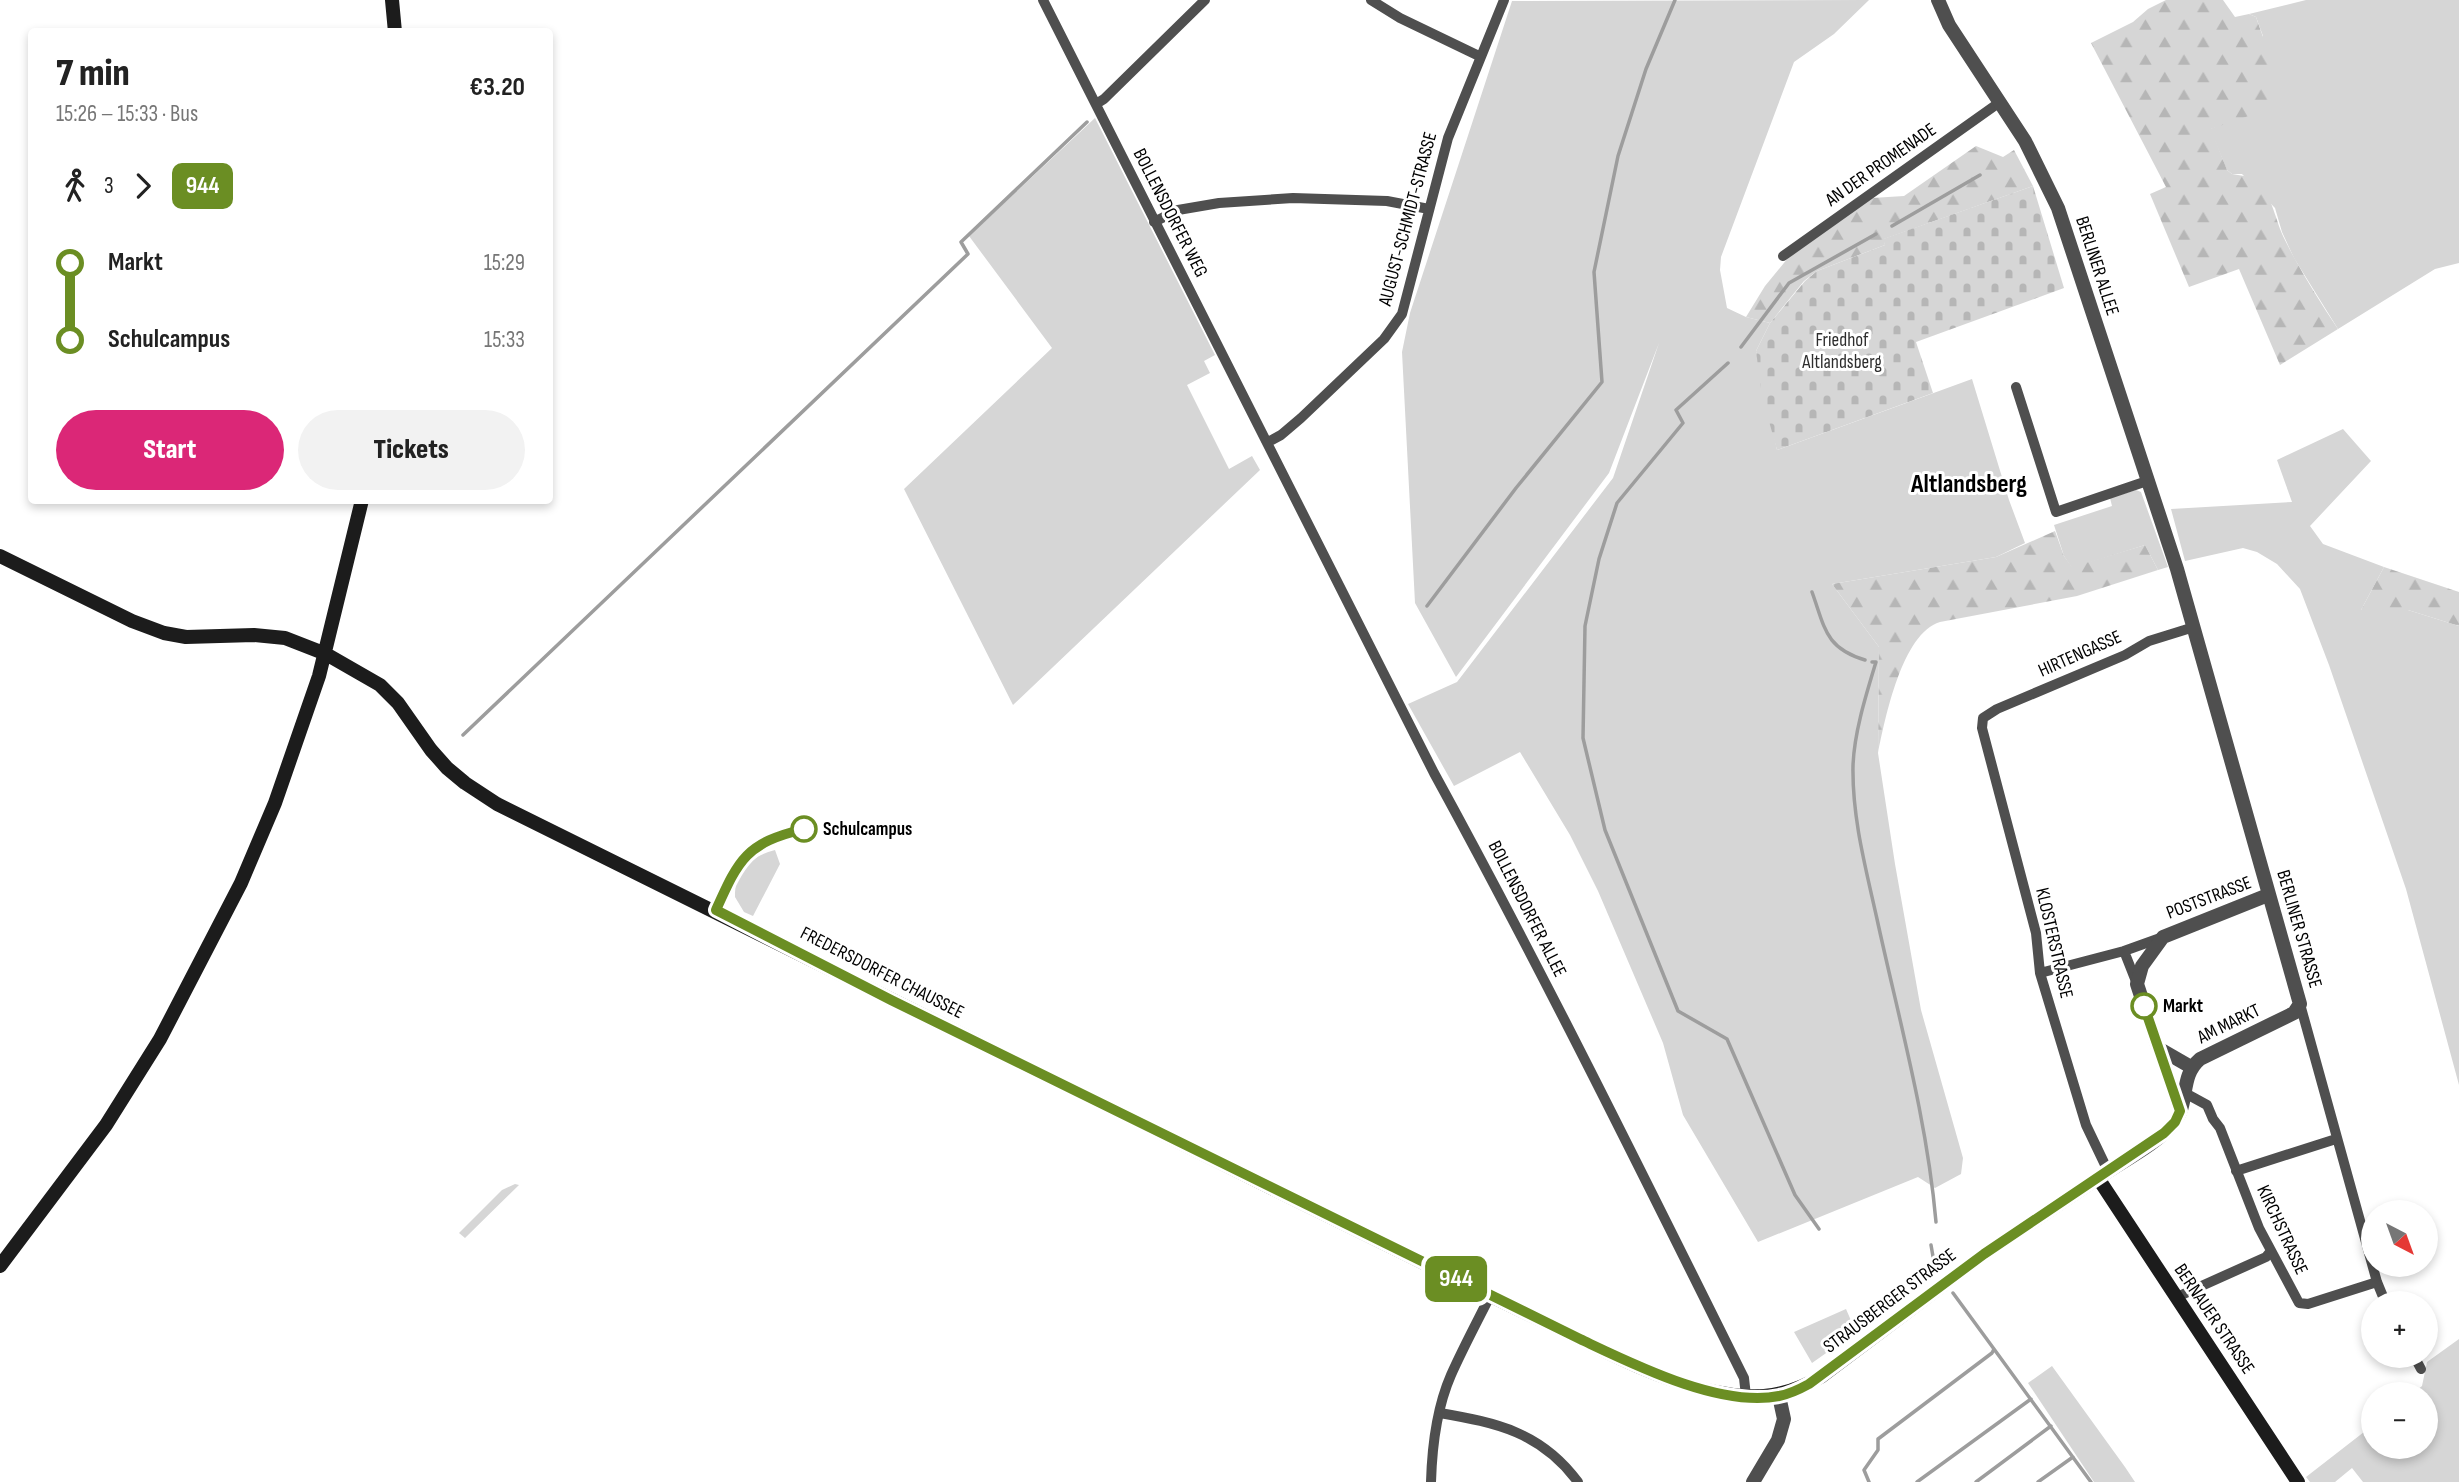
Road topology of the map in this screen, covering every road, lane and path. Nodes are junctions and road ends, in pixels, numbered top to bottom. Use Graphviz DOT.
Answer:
graph roads {
  1 [pos="392,0"];
  2 [pos="1043,0"];
  3 [pos="1205,0"];
  4 [pos="1371,0"];
  5 [pos="1504,0"];
  6 [pos="1938,0"];
  7 [pos="395,28"];
  8 [pos="1479,56"];
  9 [pos="2000,102"];
  10 [pos="1096,104"];
  11 [pos="1429,209"];
  12 [pos="1154,222"];
  13 [pos="1783,256"];
  14 [pos="2016,387"];
  15 [pos="1268,442"];
  16 [pos="2147,481"];
  17 [pos="361,504"];
  18 [pos="0,556"];
  19 [pos="2175,565"];
  20 [pos="2194,627"];
  21 [pos="326,654"];
  22 [pos="1983,718"];
  23 [pos="2268,895"];
  24 [pos="2163,937"];
  25 [pos="2124,951"];
  26 [pos="2040,974"];
  27 [pos="2137,984"];
  28 [pos="2300,1003"];
  29 [pos="2158,1048"];
  30 [pos="2191,1067"];
  31 [pos="2185,1093"];
  32 [pos="2180,1111"];
  33 [pos="2336,1139"];
  34 [pos="2236,1171"];
  35 [pos="2103,1175"];
  36 [pos="2271,1251"];
  37 [pos="0,1266"];
  38 [pos="2377,1282"];
  39 [pos="2381,1291"];
  40 [pos="1490,1296"];
  41 [pos="2177,1297"];
  42 [pos="1746,1396"];
  43 [pos="1779,1396"];
  44 [pos="1440,1413"];
  45 [pos="1431,1482"];
  46 [pos="1578,1482"];
  47 [pos="1753,1482"];
  48 [pos="2298,1482"];
  1 -- 7 [label="main road"];
  2 -- 10 [label="street, BOLLENSDORFER WEG"];
  3 -- 10 [label="street"];
  4 -- 8 [label="street"];
  5 -- 8 [label="street, AUGUST-SCHMIDT-STRASSE"];
  6 -- 9 [label="street, BERLINER ALLEE"];
  8 -- 11 [label="street, AUGUST-SCHMIDT-STRASSE"];
  9 -- 13 [label="street, AN DER PROMENADE"];
  9 -- 16 [label="street, BERLINER ALLEE"];
  10 -- 12 [label="street, BOLLENSDORFER WEG"];
  11 -- 12 [label="street"];
  11 -- 15 [label="street, AUGUST-SCHMIDT-STRASSE"];
  12 -- 15 [label="street, BOLLENSDORFER WEG"];
  14 -- 16 [label="street"];
  15 -- 42 [label="street, BOLLENSDORFER ALLEE"];
  16 -- 19 [label="street, BERLINER ALLEE"];
  17 -- 21 [label="main road"];
  18 -- 21 [label="main road, FREDERSDORFER CHAUSSEE"];
  19 -- 20 [label="street, BERLINER STRASSE"];
  20 -- 22 [label="street, HIRTENGASSE"];
  20 -- 23 [label="street, BERLINER STRASSE"];
  21 -- 37 [label="main road"];
  21 -- 40 [label="main road, FREDERSDORFER CHAUSSEE"];
  22 -- 26 [label="street, KLOSTERSTRASSE"];
  23 -- 24 [label="street, POSTSTRASSE"];
  23 -- 28 [label="street, BERLINER STRASSE"];
  24 -- 25 [label="street, POSTSTRASSE"];
  24 -- 27 [label="street, POSTSTRASSE"];
  25 -- 26 [label="street, POSTSTRASSE"];
  25 -- 27 [label="street"];
  26 -- 35 [label="street, KLOSTERSTRASSE"];
  27 -- 29 [label="street"];
  28 -- 30 [label="street, AM MARKT"];
  28 -- 33 [label="street, BERLINER STRASSE"];
  29 -- 30 [label="street"];
  29 -- 32 [label="street"];
  30 -- 31 [label="street, AM MARKT"];
  31 -- 32 [label="street, STRAUSBERGER STRASSE"];
  31 -- 34 [label="street"];
  32 -- 35 [label="street, STRAUSBERGER STRASSE"];
  33 -- 34 [label="street"];
  33 -- 38 [label="street, BERLINER STRASSE"];
  34 -- 36 [label="street, KIRCHSTRASSE"];
  35 -- 41 [label="main road, BERNAUER STRASSE"];
  35 -- 43 [label="main road, STRAUSBERGER STRASSE"];
  36 -- 38 [label="street, KIRCHSTRASSE"];
  36 -- 41 [label="street"];
  38 -- 39 [label="street, BERLINER STRASSE"];
  40 -- 42 [label="main road, FREDERSDORFER CHAUSSEE"];
  40 -- 44 [label="street"];
  41 -- 48 [label="main road, BERNAUER STRASSE"];
  42 -- 43 [label="main road, FREDERSDORFER CHAUSSEE"];
  43 -- 47 [label="street"];
  44 -- 45 [label="street"];
  44 -- 46 [label="street"];
}
